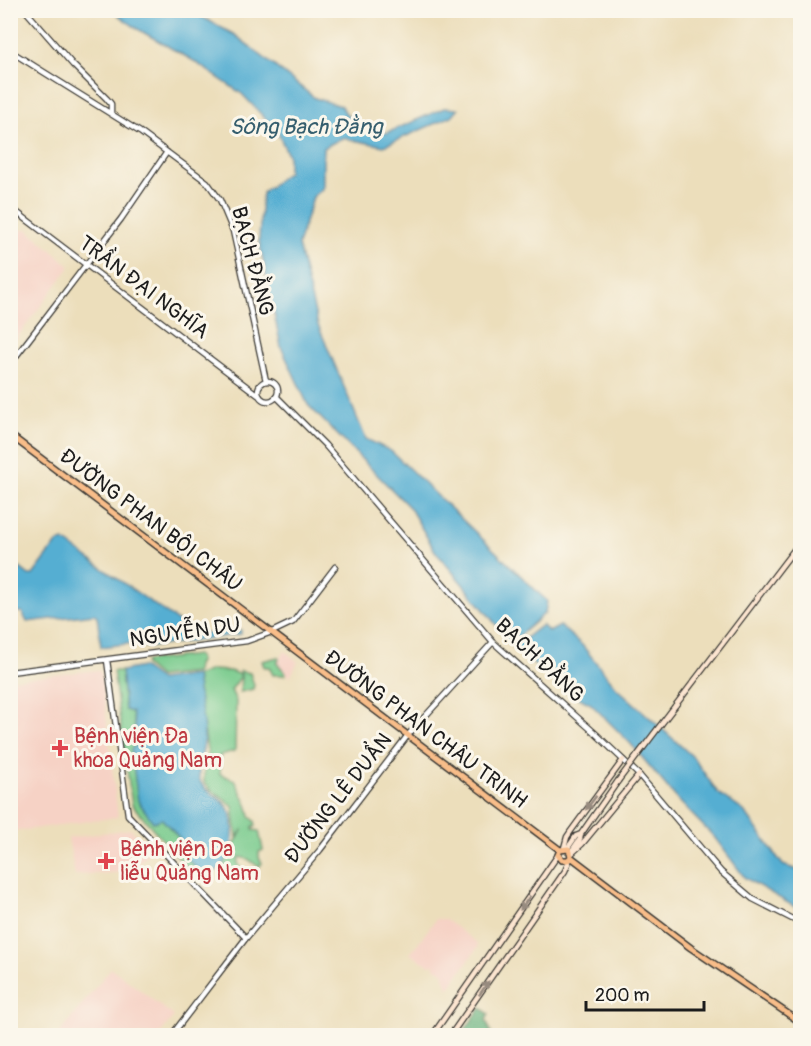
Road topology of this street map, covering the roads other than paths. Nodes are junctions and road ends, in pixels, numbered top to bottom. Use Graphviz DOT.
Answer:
graph roads {
  1 [pos="25,10"];
  2 [pos="10,51"];
  3 [pos="111,114"];
  4 [pos="167,152"];
  5 [pos="10,207"];
  6 [pos="87,265"];
  7 [pos="10,364"];
  8 [pos="266,381"];
  9 [pos="258,394"];
  10 [pos="277,397"];
  11 [pos="10,435"];
  12 [pos="801,542"];
  13 [pos="335,567"];
  14 [pos="272,632"];
  15 [pos="493,642"];
  16 [pos="106,660"];
  17 [pos="10,672"];
  18 [pos="408,735"];
  19 [pos="623,760"];
  20 [pos="639,775"];
  21 [pos="566,853"];
  22 [pos="801,923"];
  23 [pos="246,938"];
  24 [pos="801,1022"];
  25 [pos="171,1035"];
  26 [pos="432,1035"];
  27 [pos="450,1035"];
  1 -- 3 [label="street"];
  2 -- 3 [label="street, BẠCH ĐẰNG"];
  3 -- 4 [label="street, BẠCH ĐẰNG"];
  4 -- 6 [label="street"];
  4 -- 8 [label="street, BẠCH ĐẰNG"];
  5 -- 6 [label="street, TRẦN ĐẠI NGHĨA"];
  6 -- 7 [label="street"];
  6 -- 9 [label="street, TRẦN ĐẠI NGHĨA"];
  8 -- 9 [label="street"];
  8 -- 10 [label="street"];
  9 -- 10 [label="street"];
  10 -- 15 [label="street, BẠCH ĐẰNG"];
  11 -- 14 [label="main road, ĐƯỜNG PHAN BỘI CHÂU"];
  12 -- 21 [label="main road, bridge"];
  13 -- 14 [label="street, NGUYỄN DU"];
  14 -- 16 [label="street, NGUYỄN DU"];
  14 -- 18 [label="main road, ĐƯỜNG PHAN CHÂU TRINH"];
  15 -- 18 [label="street, ĐƯỜNG LÊ DUẨN"];
  15 -- 19 [label="street, BẠCH ĐẰNG"];
  16 -- 17 [label="street, NGUYỄN DU"];
  16 -- 23 [label="street"];
  18 -- 21 [label="main road, ĐƯỜNG PHAN CHÂU TRINH"];
  18 -- 23 [label="street, ĐƯỜNG LÊ DUẨN"];
  19 -- 20 [label="street, BẠCH ĐẰNG"];
  19 -- 21 [label="main road, one-way"];
  20 -- 21 [label="main road"];
  20 -- 22 [label="street, BẠCH ĐẰNG"];
  21 -- 24 [label="main road, ĐƯỜNG PHAN CHÂU TRINH"];
  21 -- 26 [label="main road, one-way"];
  27 -- 21 [label="main road, one-way"];
  23 -- 25 [label="street, ĐƯỜNG LÊ DUẨN"];
}
